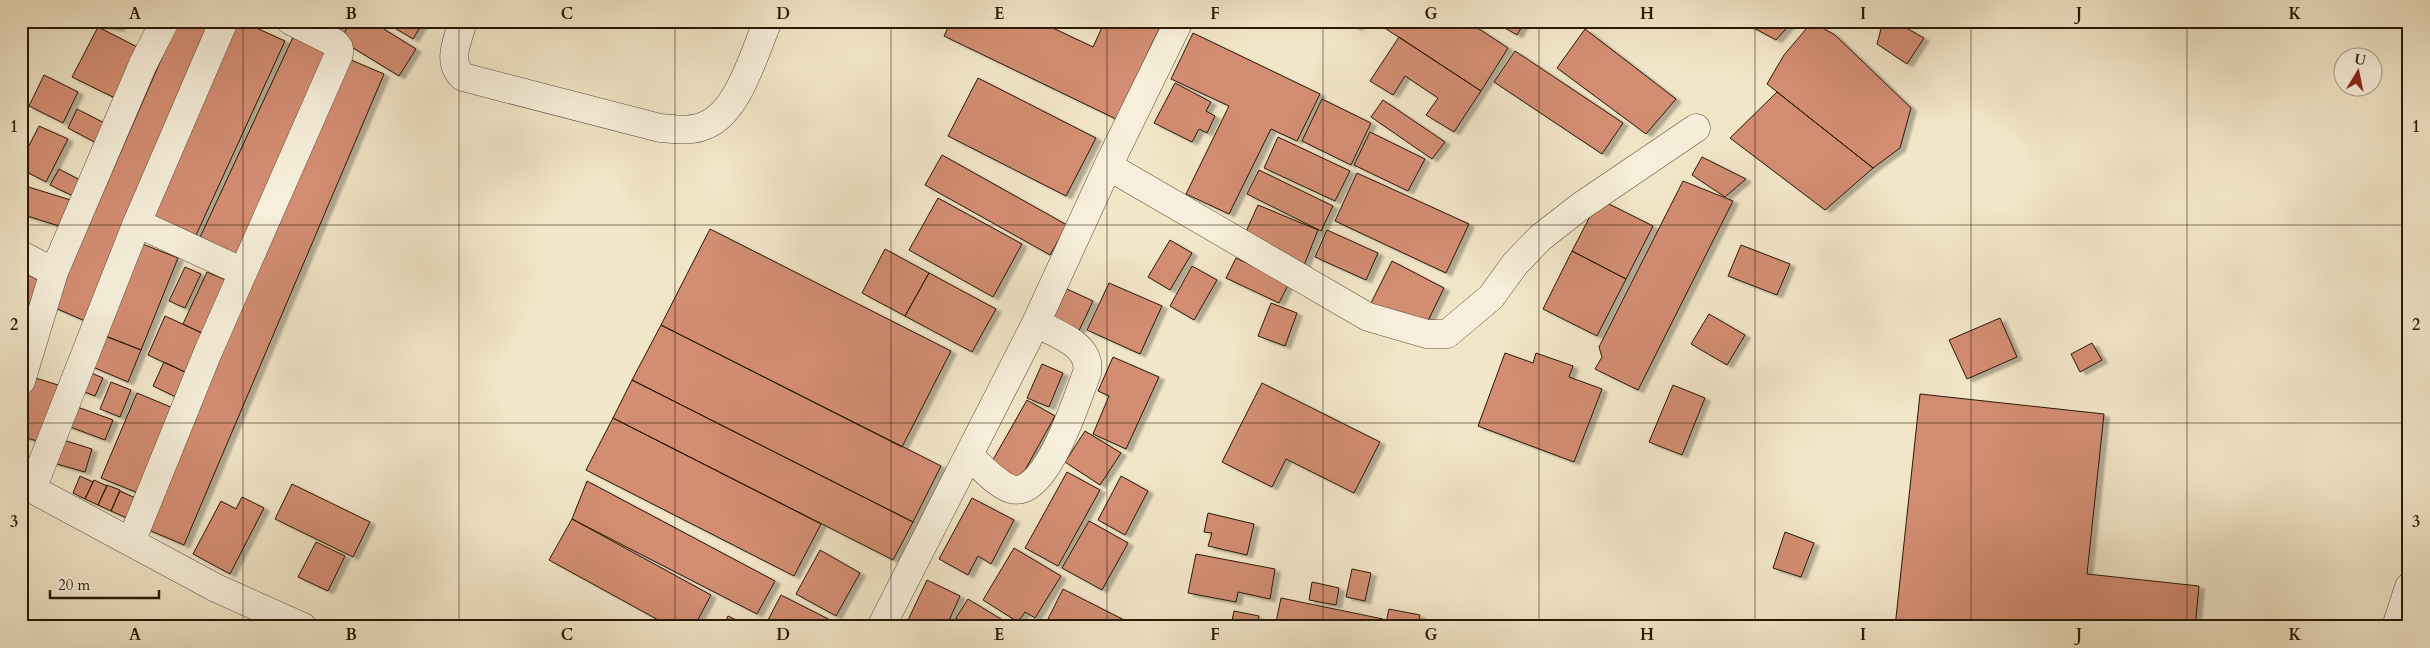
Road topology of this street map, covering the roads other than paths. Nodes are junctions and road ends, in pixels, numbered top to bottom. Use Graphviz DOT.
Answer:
graph roads {
  1 [pos="165,21"];
  2 [pos="224,21"];
  3 [pos="291,21"];
  4 [pos="463,21"];
  5 [pos="768,21"];
  6 [pos="1179,21"];
  7 [pos="1696,128"];
  8 [pos="1108,166"];
  9 [pos="137,223"];
  10 [pos="21,255"];
  11 [pos="54,272"];
  12 [pos="243,272"];
  13 [pos="1036,323"];
  14 [pos="21,381"];
  15 [pos="969,456"];
  16 [pos="27,486"];
  17 [pos="131,542"];
  18 [pos="2409,587"];
  19 [pos="303,627"];
  20 [pos="881,627"];
  21 [pos="2396,627"];
  1 -- 11 [label="street"];
  2 -- 9 [label="street"];
  3 -- 12 [label="street"];
  4 -- 5 [label="street"];
  6 -- 8 [label="street"];
  7 -- 8 [label="street"];
  8 -- 13 [label="street"];
  9 -- 12 [label="street"];
  9 -- 16 [label="street"];
  10 -- 11 [label="street"];
  11 -- 14 [label="street"];
  12 -- 17 [label="street"];
  13 -- 15 [label="street"];
  13 -- 15 [label="street"];
  15 -- 20 [label="street"];
  16 -- 17 [label="street"];
  17 -- 19 [label="street"];
  18 -- 21 [label="street"];
}
